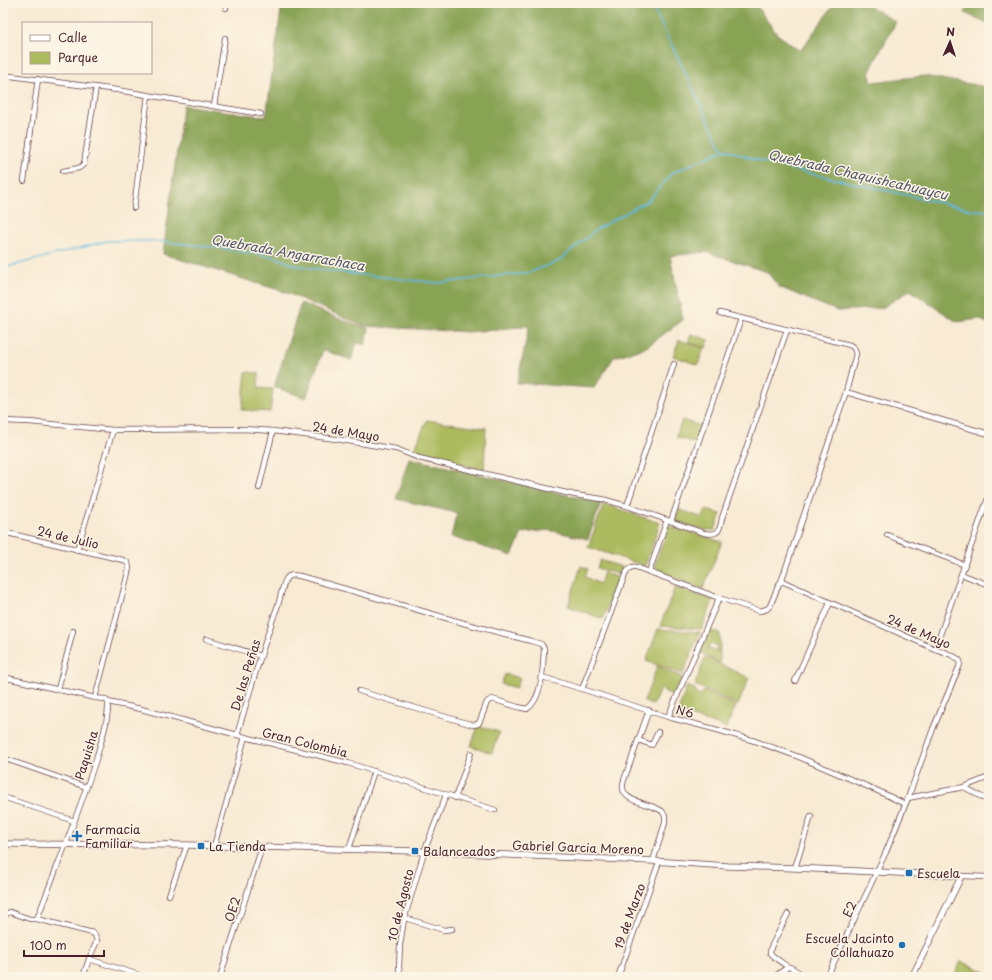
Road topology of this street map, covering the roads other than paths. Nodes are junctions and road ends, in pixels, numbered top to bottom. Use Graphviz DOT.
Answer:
graph roads {
  1 [pos="224,38"];
  2 [pos="3,75"];
  3 [pos="38,79"];
  4 [pos="96,87"];
  5 [pos="148,95"];
  6 [pos="214,106"];
  7 [pos="261,114"];
  8 [pos="63,171"];
  9 [pos="24,181"];
  10 [pos="134,208"];
  11 [pos="720,313"];
  12 [pos="741,319"];
  13 [pos="786,330"];
  14 [pos="674,364"];
  15 [pos="846,392"];
  16 [pos="3,420"];
  17 [pos="114,430"];
  18 [pos="273,431"];
  19 [pos="989,434"];
  20 [pos="259,488"];
  21 [pos="989,495"];
  22 [pos="627,506"];
  23 [pos="986,511"];
  24 [pos="669,521"];
  25 [pos="3,532"];
  26 [pos="887,535"];
  27 [pos="77,550"];
  28 [pos="965,565"];
  29 [pos="649,572"];
  30 [pos="961,574"];
  31 [pos="781,582"];
  32 [pos="989,585"];
  33 [pos="719,598"];
  34 [pos="830,603"];
  35 [pos="73,632"];
  36 [pos="206,638"];
  37 [pos="935,649"];
  38 [pos="261,656"];
  39 [pos="3,676"];
  40 [pos="542,677"];
  41 [pos="795,681"];
  42 [pos="58,689"];
  43 [pos="582,689"];
  44 [pos="359,691"];
  45 [pos="95,698"];
  46 [pos="108,702"];
  47 [pos="649,710"];
  48 [pos="668,716"];
  49 [pos="658,732"];
  50 [pos="237,734"];
  51 [pos="245,737"];
  52 [pos="638,740"];
  53 [pos="471,753"];
  54 [pos="3,758"];
  55 [pos="374,771"];
  56 [pos="989,777"];
  57 [pos="86,787"];
  58 [pos="964,788"];
  59 [pos="446,795"];
  60 [pos="3,797"];
  61 [pos="455,798"];
  62 [pos="908,798"];
  63 [pos="989,801"];
  64 [pos="905,804"];
  65 [pos="495,810"];
  66 [pos="811,816"];
  67 [pos="74,821"];
  68 [pos="3,844"];
  69 [pos="65,845"];
  70 [pos="188,845"];
  71 [pos="214,846"];
  72 [pos="262,847"];
  73 [pos="349,849"];
  74 [pos="424,852"];
  75 [pos="656,862"];
  76 [pos="796,868"];
  77 [pos="877,871"];
  78 [pos="961,876"];
  79 [pos="989,877"];
  80 [pos="169,895"];
  81 [pos="788,914"];
  82 [pos="405,918"];
  83 [pos="3,920"];
  84 [pos="37,920"];
  85 [pos="452,929"];
  86 [pos="89,959"];
  87 [pos="788,967"];
  88 [pos="84,977"];
  89 [pos="145,977"];
  90 [pos="220,977"];
  91 [pos="400,977"];
  92 [pos="618,977"];
  93 [pos="774,977"];
  94 [pos="807,977"];
  95 [pos="827,977"];
  96 [pos="912,977"];
  1 -- 6 [label="street"];
  2 -- 3 [label="street"];
  3 -- 4 [label="street"];
  3 -- 9 [label="street"];
  4 -- 5 [label="street"];
  4 -- 8 [label="street"];
  5 -- 6 [label="street"];
  5 -- 10 [label="street"];
  6 -- 7 [label="street"];
  11 -- 12 [label="street"];
  12 -- 13 [label="street"];
  12 -- 24 [label="street"];
  13 -- 15 [label="street"];
  13 -- 24 [label="street, 24 de Mayo"];
  14 -- 22 [label="street"];
  15 -- 19 [label="street"];
  15 -- 31 [label="street"];
  16 -- 17 [label="street, 24 de Mayo"];
  17 -- 18 [label="street, 24 de Mayo"];
  17 -- 27 [label="street"];
  18 -- 20 [label="street"];
  18 -- 22 [label="street, 24 de Mayo"];
  21 -- 23 [label="street"];
  22 -- 24 [label="street, 24 de Mayo"];
  23 -- 28 [label="street"];
  24 -- 29 [label="street"];
  25 -- 27 [label="street, 24 de Julio"];
  26 -- 28 [label="street"];
  27 -- 45 [label="street, 24 de Julio"];
  28 -- 30 [label="street"];
  29 -- 33 [label="street"];
  29 -- 43 [label="street"];
  30 -- 32 [label="street"];
  30 -- 37 [label="street"];
  31 -- 33 [label="street"];
  31 -- 34 [label="street, 24 de Mayo"];
  33 -- 48 [label="street"];
  34 -- 37 [label="street, 24 de Mayo"];
  34 -- 41 [label="street"];
  35 -- 42 [label="street"];
  36 -- 38 [label="street"];
  37 -- 62 [label="street, 24 de Mayo"];
  38 -- 40 [label="street, De las Peñas"];
  38 -- 50 [label="street, De las Peñas"];
  39 -- 42 [label="street"];
  40 -- 43 [label="street, N6"];
  40 -- 44 [label="street"];
  42 -- 45 [label="street"];
  43 -- 47 [label="street, N6"];
  45 -- 46 [label="street"];
  46 -- 50 [label="street, Gran Colombia"];
  46 -- 57 [label="street, Paquisha"];
  47 -- 48 [label="street, N6"];
  47 -- 52 [label="street, 19 de Marzo"];
  48 -- 64 [label="street, N6"];
  49 -- 52 [label="street"];
  50 -- 51 [label="street, Gran Colombia"];
  51 -- 55 [label="street, Gran Colombia"];
  51 -- 71 [label="street"];
  52 -- 75 [label="street, 19 de Marzo"];
  53 -- 61 [label="street"];
  54 -- 57 [label="street"];
  55 -- 59 [label="street, Gran Colombia"];
  55 -- 73 [label="street"];
  56 -- 58 [label="street"];
  57 -- 67 [label="street, Paquisha"];
  58 -- 62 [label="street"];
  58 -- 63 [label="street"];
  59 -- 61 [label="street, Gran Colombia"];
  59 -- 74 [label="street, 10 de Agosto"];
  60 -- 67 [label="street"];
  61 -- 65 [label="street, Gran Colombia"];
  62 -- 64 [label="street, 24 de Mayo"];
  64 -- 77 [label="street, 24 de Mayo"];
  66 -- 76 [label="street"];
  67 -- 69 [label="street, Paquisha"];
  68 -- 69 [label="street, Gabriel Garcia Moreno"];
  69 -- 70 [label="street, Gabriel Garcia Moreno"];
  69 -- 84 [label="street, Paquisha"];
  70 -- 71 [label="street, Gabriel Garcia Moreno"];
  70 -- 80 [label="street"];
  71 -- 72 [label="street, Gabriel Garcia Moreno"];
  72 -- 73 [label="street, Gabriel Garcia Moreno"];
  72 -- 90 [label="street, OE2"];
  73 -- 74 [label="street, Gabriel Garcia Moreno"];
  74 -- 75 [label="street, Gabriel Garcia Moreno"];
  74 -- 82 [label="street, 10 de Agosto"];
  75 -- 76 [label="street, Gabriel Garcia Moreno"];
  75 -- 92 [label="street, 19 de Marzo"];
  76 -- 77 [label="street, Gabriel Garcia Moreno"];
  77 -- 78 [label="street, Gabriel Garcia Moreno"];
  77 -- 95 [label="street, E2"];
  78 -- 79 [label="street, Gabriel Garcia Moreno"];
  78 -- 96 [label="street"];
  81 -- 87 [label="street"];
  82 -- 85 [label="street"];
  82 -- 91 [label="street, 10 de Agosto"];
  83 -- 84 [label="street"];
  84 -- 86 [label="street"];
  86 -- 88 [label="street"];
  86 -- 89 [label="street"];
  87 -- 93 [label="street"];
  87 -- 94 [label="street"];
}
